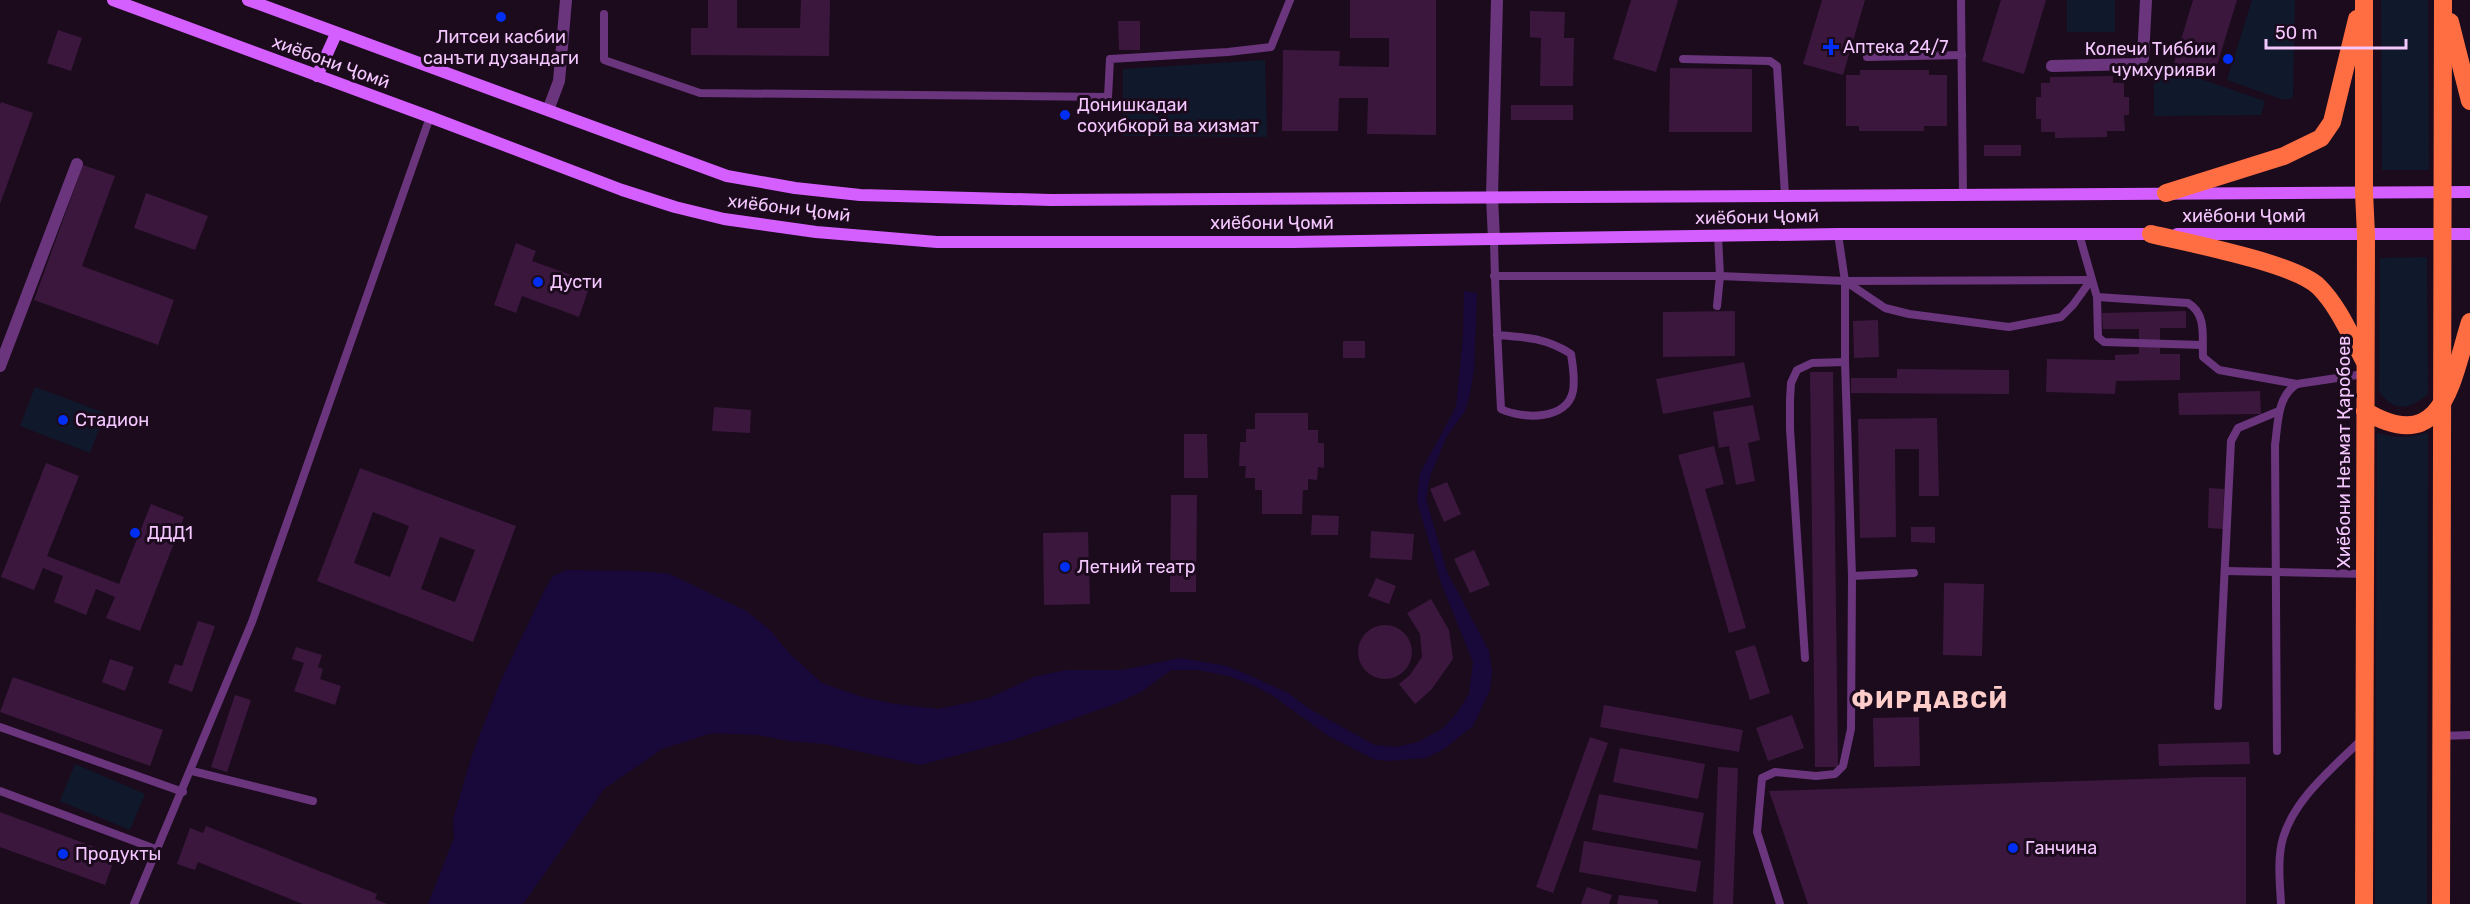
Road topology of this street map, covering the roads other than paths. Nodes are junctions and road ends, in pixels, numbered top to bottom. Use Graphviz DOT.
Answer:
graph roads {
  1 [pos="113,0"];
  2 [pos="248,0"];
  3 [pos="566,0"];
  4 [pos="1290,0"];
  5 [pos="1497,0"];
  6 [pos="1961,0"];
  7 [pos="2146,0"];
  8 [pos="2363,0"];
  9 [pos="2444,0"];
  10 [pos="604,14"];
  11 [pos="336,34"];
  12 [pos="1962,55"];
  13 [pos="1867,57"];
  14 [pos="1683,59"];
  15 [pos="2052,66"];
  16 [pos="317,76"];
  17 [pos="2470,102"];
  18 [pos="550,105"];
  19 [pos="430,117"];
  20 [pos="77,165"];
  21 [pos="2364,192"];
  22 [pos="2443,192"];
  23 [pos="2470,192"];
  24 [pos="1963,194"];
  25 [pos="2166,194"];
  26 [pos="1785,195"];
  27 [pos="1492,197"];
  28 [pos="1838,234"];
  29 [pos="2079,234"];
  30 [pos="2151,234"];
  31 [pos="2443,234"];
  32 [pos="2470,234"];
  33 [pos="1718,235"];
  34 [pos="2366,235"];
  35 [pos="1494,239"];
  36 [pos="1494,276"];
  37 [pos="1720,276"];
  38 [pos="2091,280"];
  39 [pos="1845,281"];
  40 [pos="2097,297"];
  41 [pos="1717,306"];
  42 [pos="2470,322"];
  43 [pos="1497,335"];
  44 [pos="2202,345"];
  45 [pos="1845,362"];
  46 [pos="0,366"];
  47 [pos="2366,369"];
  48 [pos="2297,384"];
  49 [pos="2443,406"];
  50 [pos="2279,411"];
  51 [pos="2365,411"];
  52 [pos="2225,571"];
  53 [pos="2276,572"];
  54 [pos="1914,573"];
  55 [pos="2365,574"];
  56 [pos="1852,576"];
  57 [pos="1805,658"];
  58 [pos="2218,706"];
  59 [pos="0,727"];
  60 [pos="2470,735"];
  61 [pos="2442,736"];
  62 [pos="2364,737"];
  63 [pos="2277,751"];
  64 [pos="192,771"];
  65 [pos="0,791"];
  66 [pos="183,792"];
  67 [pos="313,801"];
  68 [pos="158,850"];
  69 [pos="134,904"];
  70 [pos="1780,904"];
  71 [pos="2281,904"];
  72 [pos="2364,904"];
  73 [pos="2441,904"];
  1 -- 16 [label="main road, хиёбони Ҷомӣ"];
  2 -- 11 [label="main road, хиёбони Ҷомӣ"];
  3 -- 18 [label="street"];
  4 -- 10 [label="lane"];
  5 -- 27 [label="street"];
  6 -- 12 [label="lane"];
  7 -- 15 [label="street"];
  8 -- 21 [label="highway, Хиёбони Неъмат Қаробоев"];
  8 -- 25 [label="highway"];
  9 -- 17 [label="highway"];
  9 -- 22 [label="highway"];
  11 -- 16 [label="main road"];
  11 -- 27 [label="main road, хиёбони Ҷомӣ"];
  12 -- 13 [label="lane"];
  12 -- 24 [label="lane"];
  14 -- 26 [label="lane"];
  16 -- 19 [label="main road, хиёбони Ҷомӣ"];
  19 -- 35 [label="main road, хиёбони Ҷомӣ"];
  19 -- 64 [label="lane"];
  20 -- 46 [label="street"];
  21 -- 22 [label="main road, хиёбони Ҷомӣ"];
  21 -- 25 [label="main road, хиёбони Ҷомӣ"];
  21 -- 34 [label="highway, Хиёбони Неъмат Қаробоев"];
  22 -- 23 [label="main road, хиёбони Ҷомӣ"];
  22 -- 31 [label="highway"];
  24 -- 25 [label="main road, хиёбони Ҷомӣ"];
  24 -- 26 [label="main road, хиёбони Ҷомӣ"];
  26 -- 27 [label="main road, хиёбони Ҷомӣ"];
  27 -- 35 [label="street"];
  28 -- 29 [label="main road, хиёбони Ҷомӣ"];
  28 -- 33 [label="main road, хиёбони Ҷомӣ"];
  28 -- 39 [label="lane"];
  29 -- 30 [label="main road, хиёбони Ҷомӣ"];
  29 -- 38 [label="lane"];
  30 -- 34 [label="main road, хиёбони Ҷомӣ"];
  30 -- 47 [label="highway"];
  31 -- 32 [label="main road, хиёбони Ҷомӣ"];
  31 -- 34 [label="main road, хиёбони Ҷомӣ"];
  31 -- 49 [label="highway"];
  33 -- 35 [label="main road, хиёбони Ҷомӣ"];
  33 -- 37 [label="lane"];
  34 -- 47 [label="highway, Хиёбони Неъмат Қаробоев"];
  35 -- 36 [label="lane"];
  36 -- 37 [label="lane"];
  36 -- 43 [label="lane"];
  37 -- 39 [label="lane"];
  37 -- 41 [label="lane"];
  38 -- 39 [label="lane"];
  38 -- 39 [label="lane"];
  38 -- 40 [label="lane"];
  39 -- 45 [label="lane"];
  40 -- 44 [label="lane"];
  40 -- 44 [label="lane"];
  42 -- 49 [label="highway"];
  43 -- 43 [label="lane"];
  44 -- 48 [label="lane"];
  45 -- 56 [label="lane"];
  45 -- 57 [label="lane"];
  47 -- 48 [label="lane"];
  47 -- 51 [label="highway, Хиёбони Неъмат Қаробоев"];
  48 -- 50 [label="lane"];
  49 -- 51 [label="highway"];
  49 -- 61 [label="highway"];
  50 -- 52 [label="lane"];
  50 -- 53 [label="lane"];
  51 -- 55 [label="highway, Хиёбони Неъмат Қаробоев"];
  52 -- 53 [label="lane"];
  52 -- 58 [label="lane"];
  53 -- 55 [label="lane"];
  53 -- 63 [label="lane"];
  54 -- 56 [label="lane"];
  55 -- 62 [label="highway, Хиёбони Неъмат Қаробоев"];
  56 -- 70 [label="lane"];
  59 -- 66 [label="lane"];
  60 -- 61 [label="lane"];
  61 -- 73 [label="highway"];
  62 -- 71 [label="lane"];
  62 -- 72 [label="highway, Хиёбони Неъмат Қаробоев"];
  64 -- 66 [label="lane"];
  64 -- 67 [label="lane"];
  65 -- 68 [label="lane"];
  66 -- 68 [label="lane"];
  68 -- 69 [label="lane"];
}
